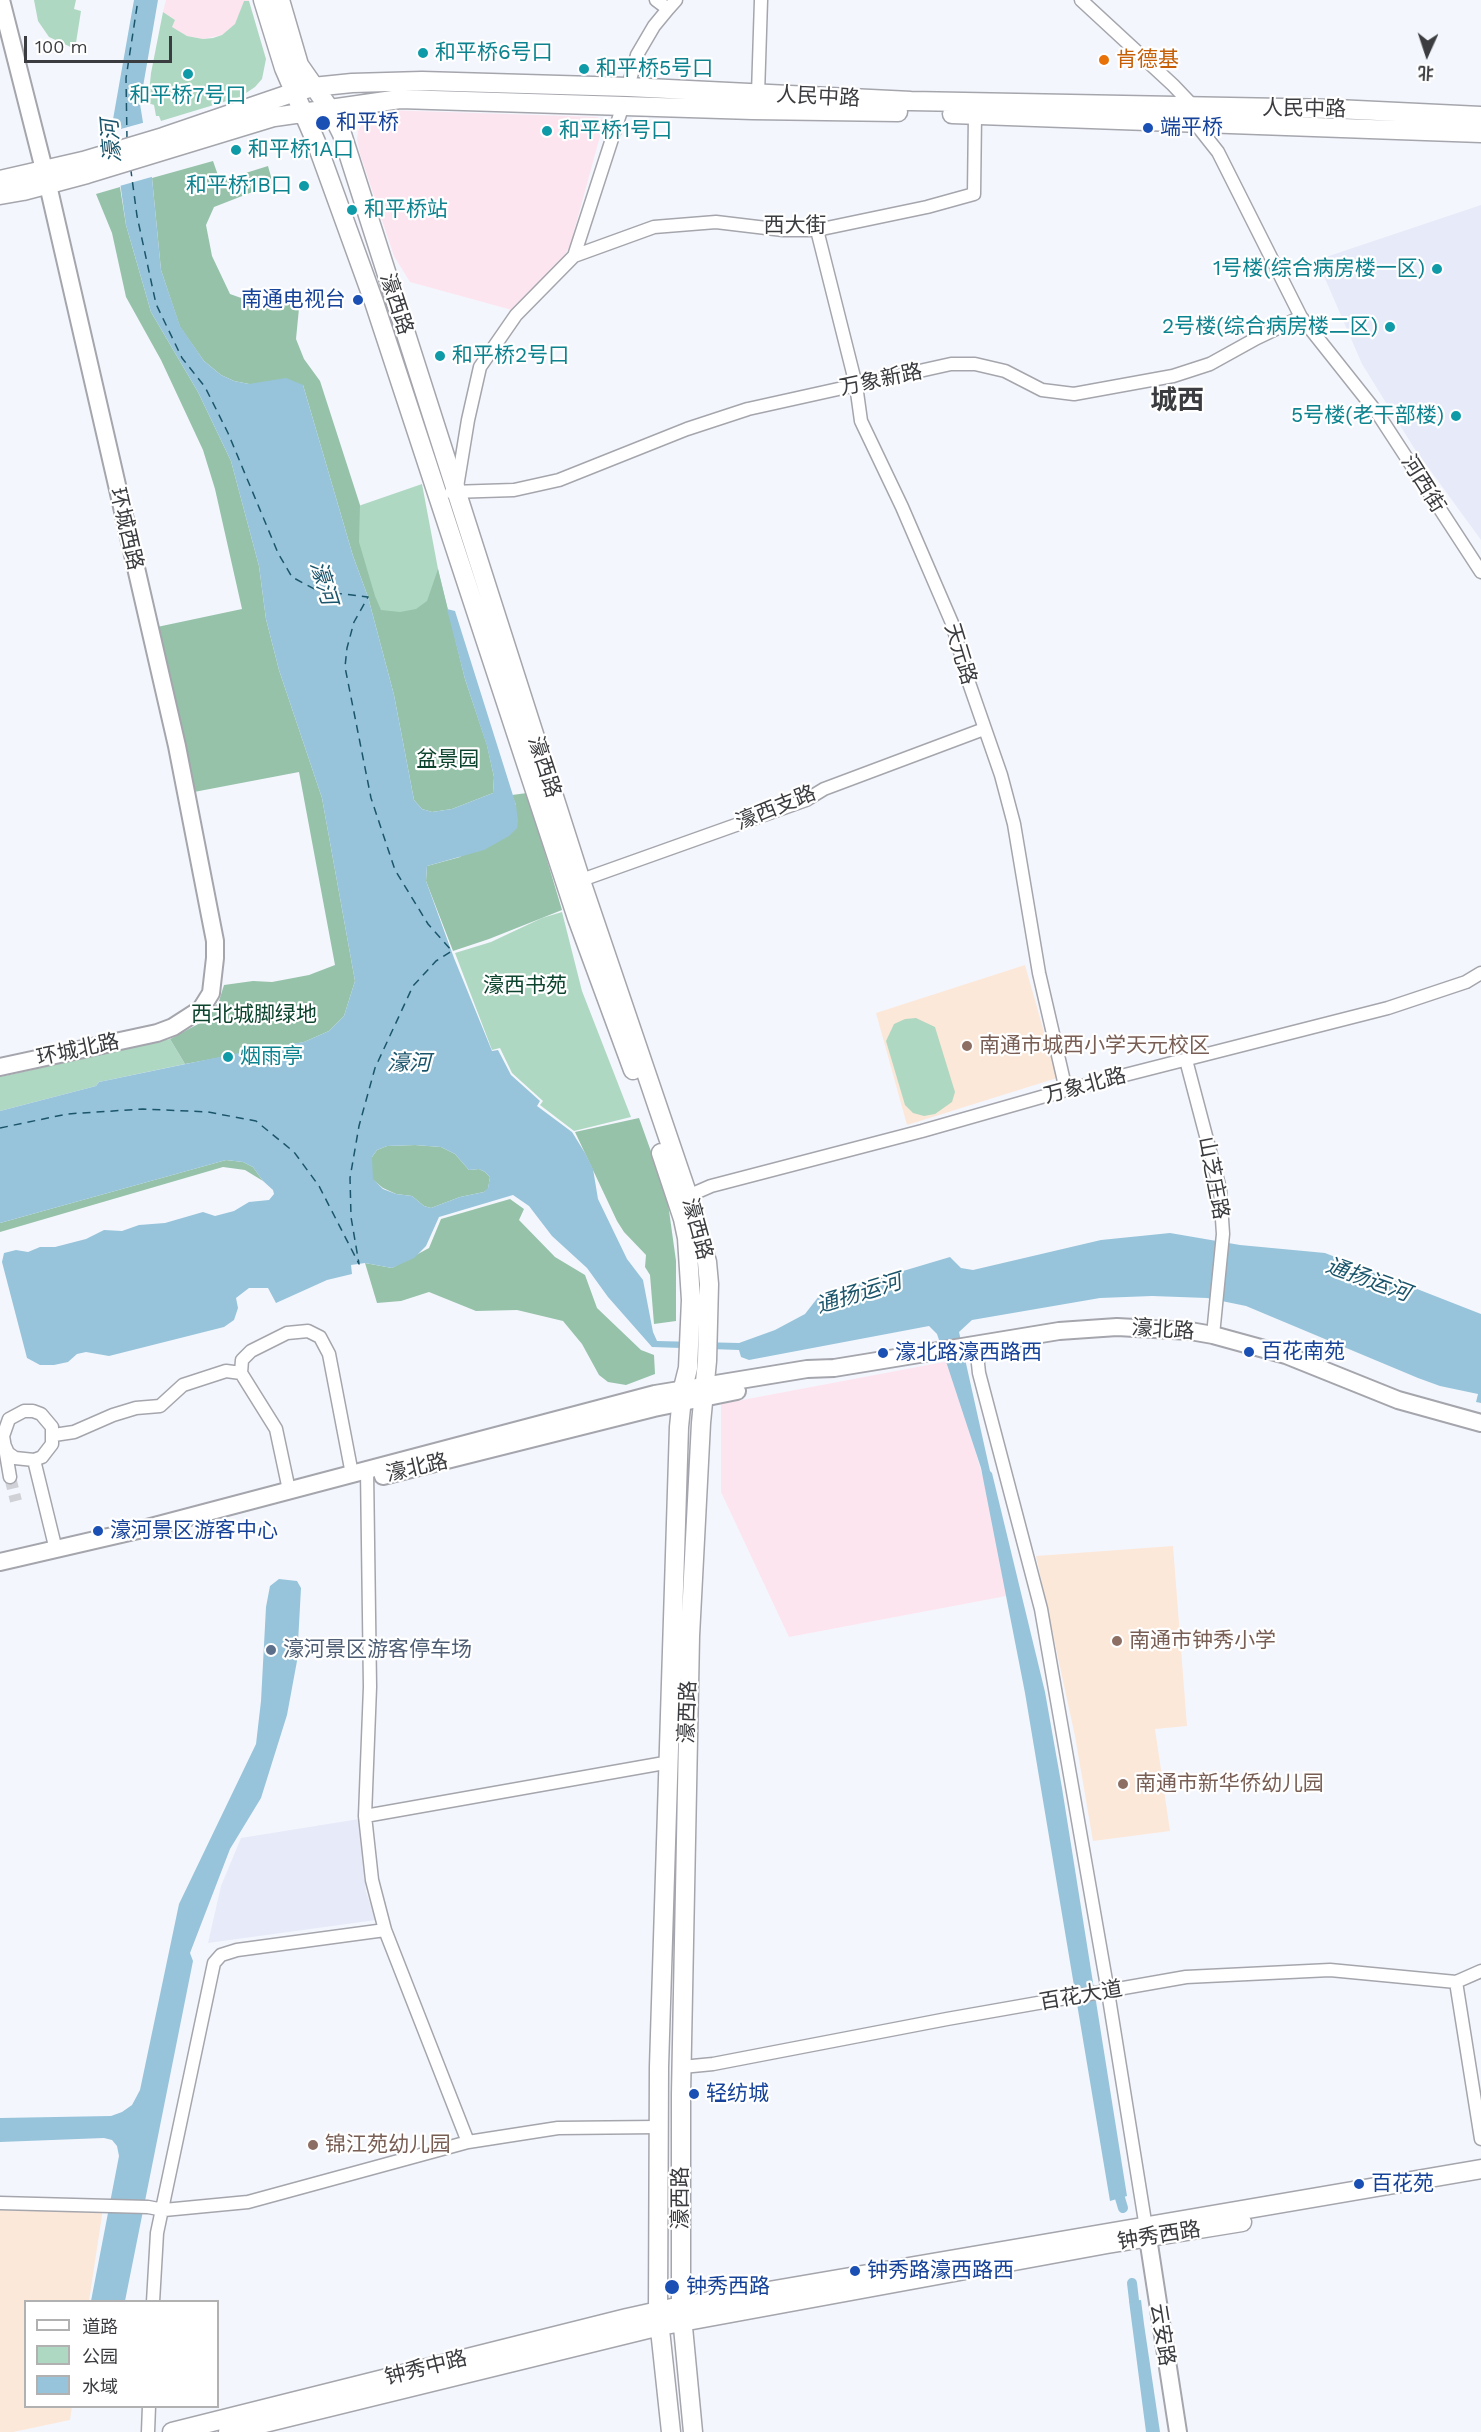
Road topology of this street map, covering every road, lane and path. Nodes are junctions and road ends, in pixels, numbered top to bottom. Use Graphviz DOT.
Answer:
graph roads {
  1 [pos="1,0"];
  2 [pos="263,0"];
  3 [pos="279,0"];
  4 [pos="656,0"];
  5 [pos="760,0"];
  6 [pos="1081,0"];
  7 [pos="672,4"];
  8 [pos="313,87"];
  9 [pos="627,87"];
  10 [pos="295,92"];
  11 [pos="758,94"];
  12 [pos="624,105"];
  13 [pos="328,108"];
  14 [pos="304,112"];
  15 [pos="975,115"];
  16 [pos="1194,115"];
  17 [pos="1481,116"];
  18 [pos="1481,133"];
  19 [pos="165,143"];
  20 [pos="46,178"];
  21 [pos="0,180"];
  22 [pos="0,195"];
  23 [pos="817,230"];
  24 [pos="574,256"];
  25 [pos="1301,317"];
  26 [pos="856,385"];
  27 [pos="456,491"];
  28 [pos="438,496"];
  29 [pos="1481,572"];
  30 [pos="984,729"];
  31 [pos="574,883"];
  32 [pos="1481,973"];
  33 [pos="157,1033"];
  34 [pos="1186,1060"];
  35 [pos="0,1067"];
  36 [pos="1066,1090"];
  37 [pos="688,1196"];
  38 [pos="1213,1335"];
  39 [pos="972,1346"];
  40 [pos="241,1373"];
  41 [pos="704,1391"];
  42 [pos="682,1395"];
  43 [pos="1481,1423"];
  44 [pos="54,1436"];
  45 [pos="2,1438"];
  46 [pos="34,1460"];
  47 [pos="362,1474"];
  48 [pos="10,1478"];
  49 [pos="289,1490"];
  50 [pos="56,1550"];
  51 [pos="0,1562"];
  52 [pos="0,1572"];
  53 [pos="670,1762"];
  54 [pos="364,1816"];
  55 [pos="385,1930"];
  56 [pos="1481,1971"];
  57 [pos="1456,1983"];
  58 [pos="1104,1993"];
  59 [pos="682,2067"];
  60 [pos="658,2127"];
  61 [pos="1481,2139"];
  62 [pos="468,2142"];
  63 [pos="1481,2169"];
  64 [pos="1481,2181"];
  65 [pos="0,2203"];
  66 [pos="164,2210"];
  67 [pos="1147,2232"];
  68 [pos="153,2300"];
  69 [pos="681,2314"];
  70 [pos="659,2319"];
  71 [pos="148,2408"];
  72 [pos="148,2432"];
  73 [pos="172,2432"];
  74 [pos="228,2432"];
  75 [pos="671,2432"];
  76 [pos="693,2432"];
  77 [pos="1178,2432"];
  1 -- 20 [label="street, 环城西路"];
  2 -- 10 [label="main road, 濠西路"];
  3 -- 8 [label="main road, 濠西路"];
  4 -- 7 [label="street"];
  5 -- 11 [label="street"];
  6 -- 16 [label="street, 河西街"];
  7 -- 9 [label="street"];
  8 -- 9 [label="main road, 人民中路"];
  8 -- 10 [label="main road, 人民中路"];
  8 -- 13 [label="main road, 濠西路"];
  9 -- 11 [label="main road, 人民中路"];
  10 -- 14 [label="main road, 濠西路"];
  10 -- 19 [label="main road, 人民中路"];
  11 -- 16 [label="main road, 人民中路"];
  12 -- 13 [label="main road, 人民中路"];
  12 -- 15 [label="main road, 人民中路"];
  12 -- 24 [label="street"];
  13 -- 14 [label="main road, 人民中路"];
  13 -- 27 [label="main road, 濠西路"];
  14 -- 19 [label="main road, 人民中路"];
  14 -- 28 [label="main road, 濠西路"];
  15 -- 16 [label="main road, 人民中路"];
  15 -- 23 [label="street, 西大街"];
  16 -- 17 [label="main road, 人民中路"];
  16 -- 18 [label="main road, 人民中路"];
  16 -- 25 [label="street, 河西街"];
  19 -- 20 [label="main road"];
  20 -- 21 [label="main road"];
  20 -- 22 [label="main road"];
  20 -- 33 [label="street, 环城西路"];
  23 -- 24 [label="street, 西大街"];
  23 -- 26 [label="street, 天元路"];
  24 -- 27 [label="street"];
  25 -- 26 [label="street, 万象新路"];
  25 -- 29 [label="street, 河西街"];
  26 -- 27 [label="street, 万象新路"];
  26 -- 30 [label="street, 天元路"];
  27 -- 28 [label="street, 万象新路"];
  27 -- 31 [label="main road, 濠西路"];
  28 -- 31 [label="main road, 濠西路"];
  30 -- 31 [label="street, 濠西支路"];
  30 -- 36 [label="street, 天元路"];
  31 -- 37 [label="main road, 濠西路"];
  31 -- 42 [label="main road, 濠西路"];
  32 -- 34 [label="street, 万象北路"];
  33 -- 35 [label="street, 环城北路"];
  34 -- 36 [label="street, 万象北路"];
  34 -- 38 [label="street, 山芝庄路"];
  36 -- 37 [label="street, 万象北路"];
  37 -- 41 [label="main road, 濠西路"];
  38 -- 39 [label="street, 濠北路"];
  38 -- 43 [label="street, 濠北路"];
  39 -- 41 [label="street, 濠北路"];
  39 -- 58 [label="street"];
  40 -- 44 [label="street"];
  40 -- 47 [label="street"];
  40 -- 49 [label="street"];
  41 -- 42 [label="street, 濠北路"];
  41 -- 59 [label="main road, 濠西路"];
  42 -- 47 [label="street, 濠北路"];
  42 -- 53 [label="main road, 濠西路"];
  44 -- 45 [label="street"];
  44 -- 46 [label="street"];
  45 -- 46 [label="street"];
  45 -- 48 [label="street"];
  46 -- 50 [label="street"];
  47 -- 49 [label="street, 濠北路"];
  47 -- 52 [label="street, 濠北路"];
  47 -- 54 [label="street"];
  49 -- 50 [label="street, 濠北路"];
  50 -- 51 [label="street, 濠北路"];
  53 -- 54 [label="street"];
  53 -- 60 [label="main road, 濠西路"];
  54 -- 55 [label="street"];
  55 -- 62 [label="street"];
  55 -- 66 [label="street"];
  56 -- 57 [label="street"];
  57 -- 58 [label="street, 百花大道"];
  57 -- 61 [label="street"];
  58 -- 59 [label="street, 百花大道"];
  58 -- 67 [label="street"];
  59 -- 69 [label="main road, 濠西路"];
  60 -- 62 [label="street"];
  60 -- 70 [label="main road, 濠西路"];
  62 -- 66 [label="street"];
  63 -- 67 [label="main road, 钟秀西路"];
  64 -- 67 [label="main road, 钟秀西路"];
  65 -- 66 [label="street"];
  66 -- 68 [label="street"];
  67 -- 69 [label="main road, 钟秀西路"];
  67 -- 77 [label="street, 云安路"];
  69 -- 70 [label="main road, 钟秀中路"];
  69 -- 76 [label="main road, 濠西路"];
  70 -- 73 [label="main road, 钟秀中路"];
  70 -- 74 [label="main road, 钟秀中路"];
  70 -- 75 [label="main road, 濠西路"];
  71 -- 72 [label="street"];
}
